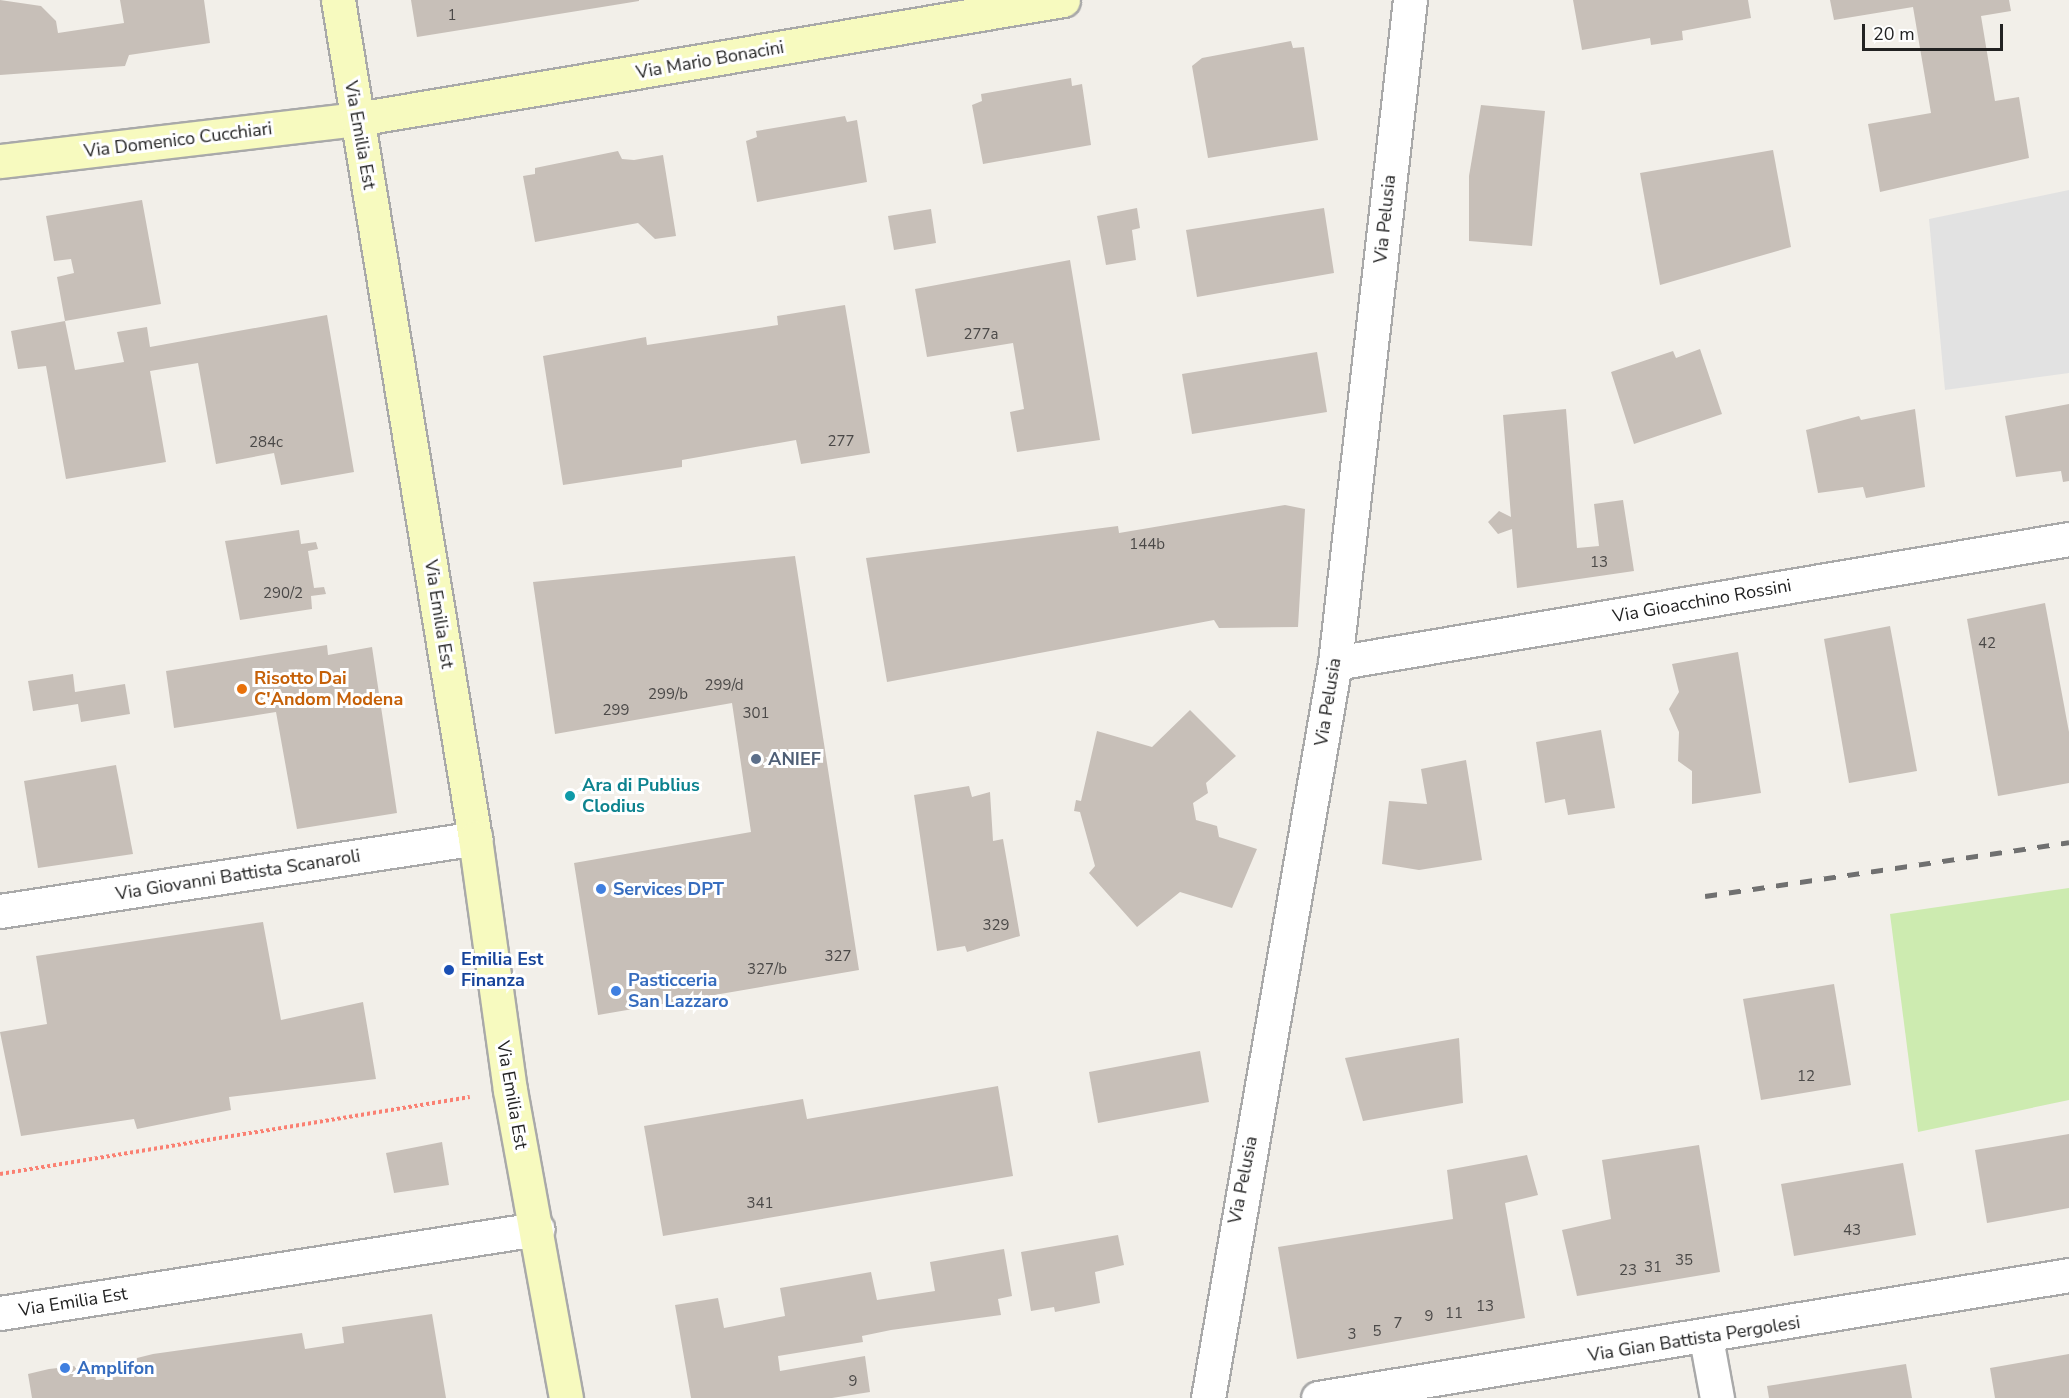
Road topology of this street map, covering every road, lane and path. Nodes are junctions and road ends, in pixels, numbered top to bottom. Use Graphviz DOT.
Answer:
graph roads {
  1 [pos="338,0"];
  2 [pos="1063,0"];
  3 [pos="1410,0"];
  4 [pos="357,119"];
  5 [pos="0,160"];
  6 [pos="2069,539"];
  7 [pos="1335,663"];
  8 [pos="475,838"];
  9 [pos="0,911"];
  10 [pos="510,1090"];
  11 [pos="0,1174"];
  12 [pos="537,1229"];
  13 [pos="2069,1275"];
  14 [pos="0,1313"];
  15 [pos="1707,1338"];
  16 [pos="566,1398"];
  17 [pos="1208,1398"];
  18 [pos="1318,1398"];
  19 [pos="1717,1398"];
  1 -- 4 [label="street, Via Emilia Est"];
  2 -- 4 [label="street, Via Mario Bonacini"];
  3 -- 7 [label="street, Via Pelusia"];
  4 -- 5 [label="street, Via Domenico Cucchiari"];
  4 -- 8 [label="street, Via Emilia Est"];
  6 -- 7 [label="street, Via Gioacchino Rossini"];
  7 -- 17 [label="street, Via Pelusia"];
  8 -- 9 [label="street, Via Giovanni Battista Scanaroli"];
  8 -- 10 [label="street, Via Emilia Est"];
  10 -- 11 [label="path"];
  10 -- 12 [label="street, Via Emilia Est"];
  12 -- 14 [label="street, Via Emilia Est"];
  12 -- 16 [label="street, Via Emilia Est"];
  13 -- 15 [label="street, Via Gian Battista Pergolesi"];
  15 -- 18 [label="street, Via Gian Battista Pergolesi"];
  15 -- 19 [label="street"];
}
